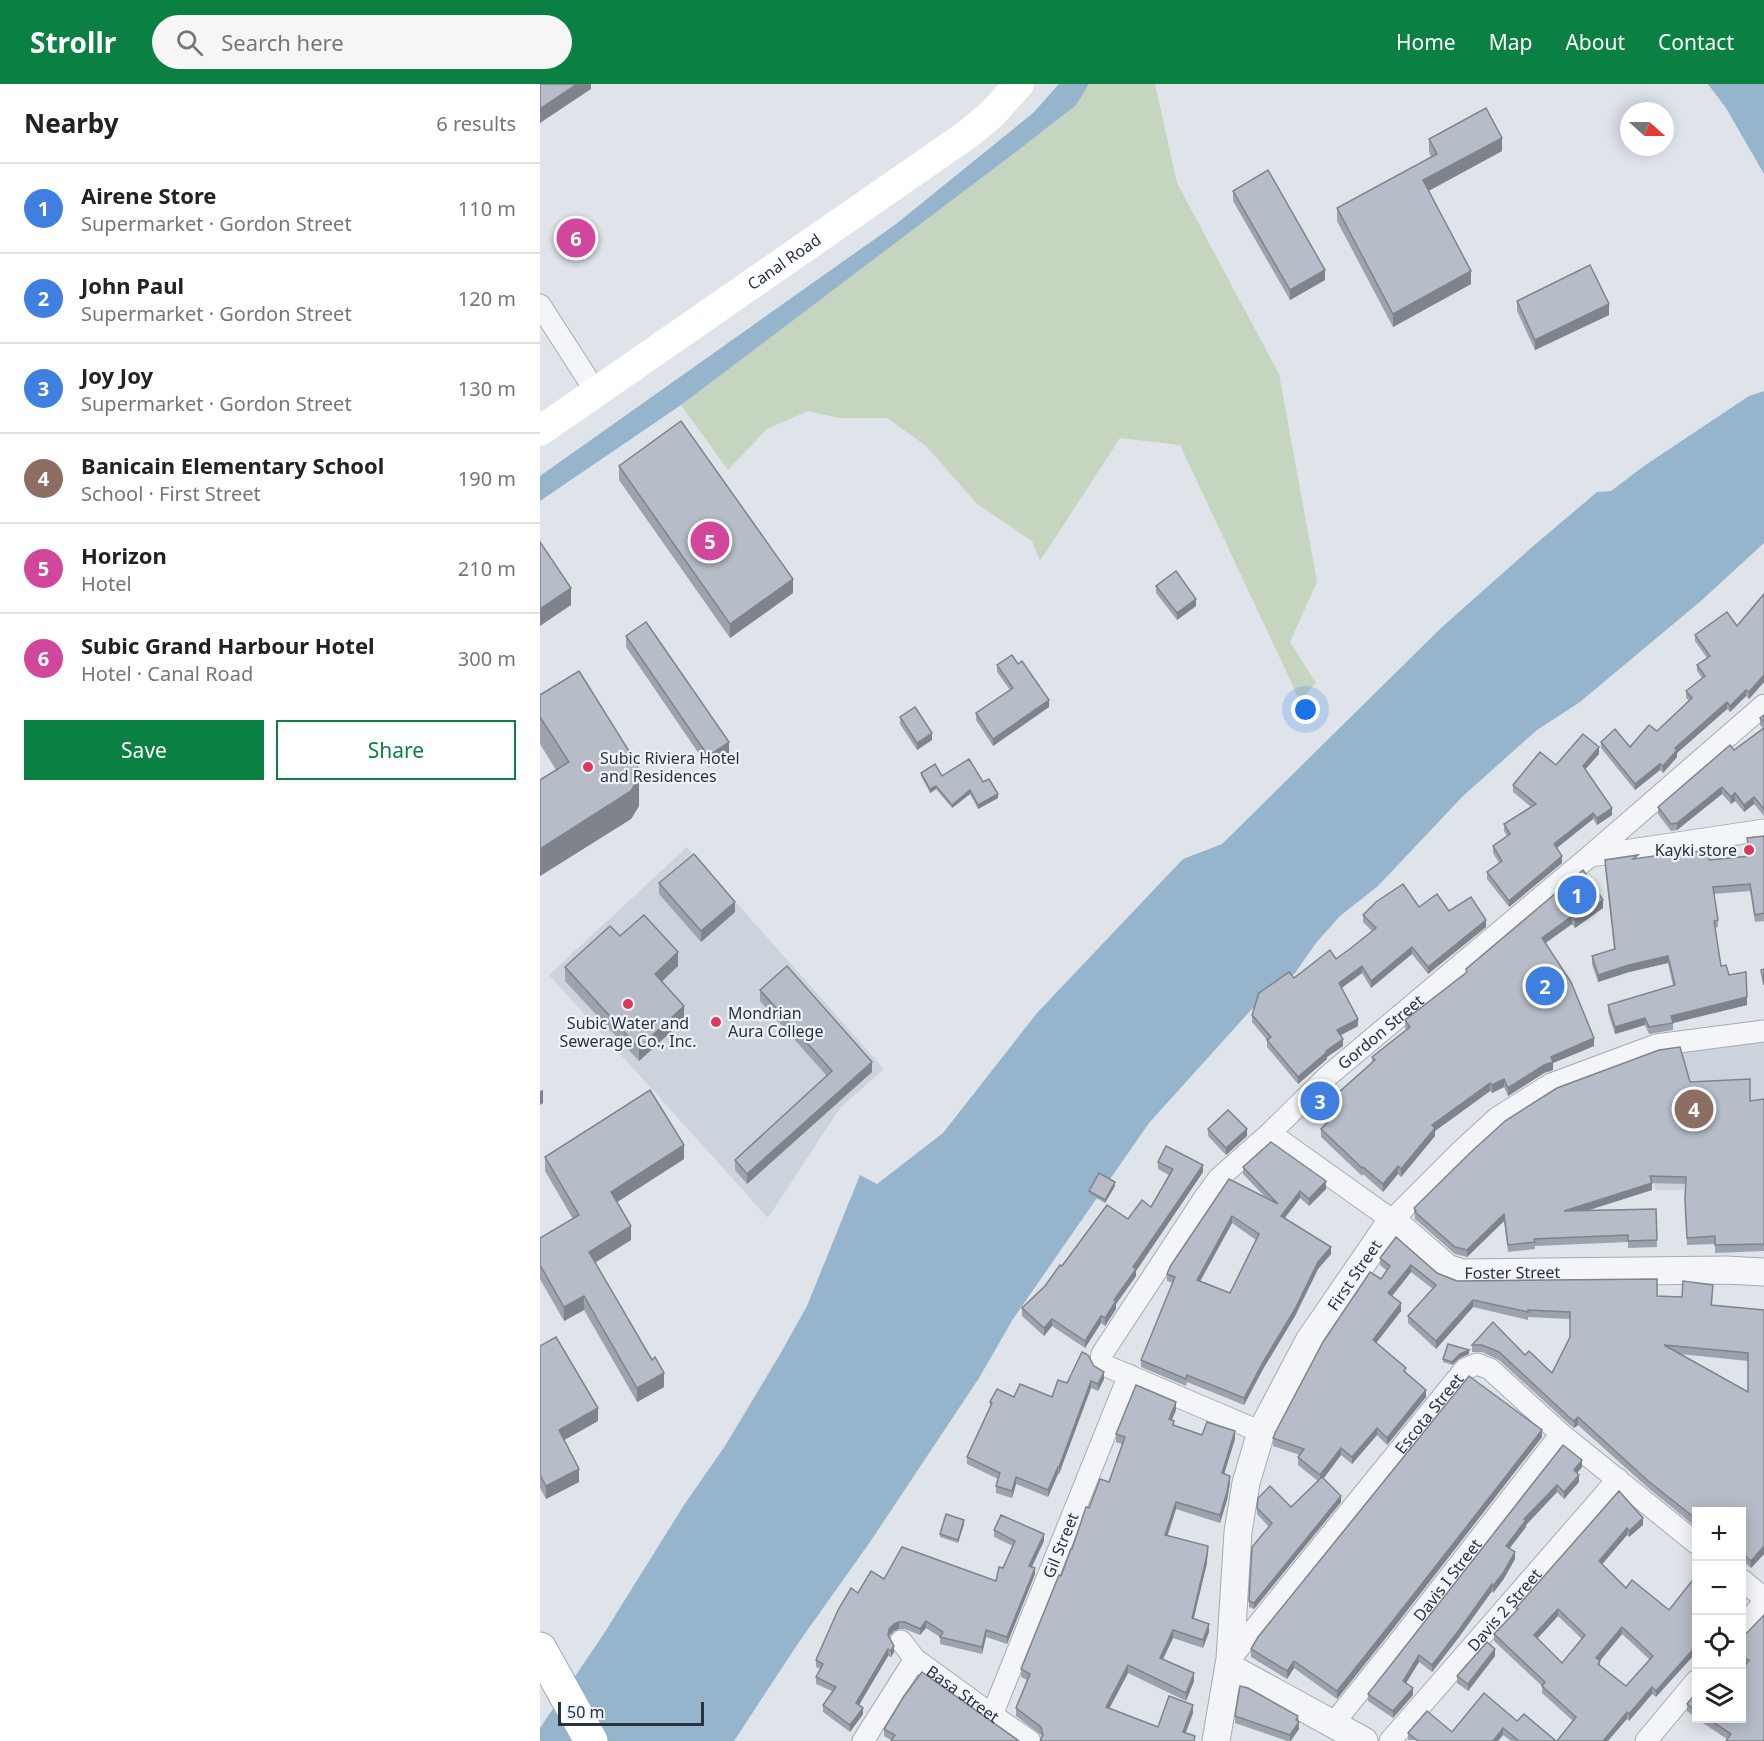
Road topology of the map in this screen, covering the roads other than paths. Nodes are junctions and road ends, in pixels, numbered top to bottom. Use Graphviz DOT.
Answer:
graph roads {
  1 [pos="1020,84"];
  2 [pos="540,305"];
  3 [pos="596,392"];
  4 [pos="540,431"];
  5 [pos="1764,705"];
  6 [pos="1764,830"];
  7 [pos="1590,856"];
  8 [pos="1764,1031"];
  9 [pos="1270,1133"];
  10 [pos="1392,1220"];
  11 [pos="1764,1272"];
  12 [pos="1129,1375"];
  13 [pos="1261,1432"];
  14 [pos="1561,1434"];
  15 [pos="1618,1479"];
  16 [pos="1692,1540"];
  17 [pos="1746,1584"];
  18 [pos="1764,1600"];
  19 [pos="1746,1623"];
  20 [pos="901,1641"];
  21 [pos="545,1656"];
  22 [pos="915,1659"];
  23 [pos="1229,1663"];
  24 [pos="1692,1686"];
  25 [pos="992,1715"];
  26 [pos="1333,1724"];
  27 [pos="591,1741"];
  28 [pos="863,1741"];
  29 [pos="1030,1741"];
  30 [pos="1216,1741"];
  31 [pos="1364,1741"];
  32 [pos="1390,1741"];
  33 [pos="1646,1741"];
  1 -- 3 [label="main road, Canal Road"];
  2 -- 3 [label="street"];
  3 -- 4 [label="main road, Canal Road"];
  5 -- 7 [label="street, Gordon Street"];
  6 -- 7 [label="street"];
  7 -- 9 [label="street, Gordon Street"];
  8 -- 10 [label="street, First Street"];
  9 -- 10 [label="street, Foster Street"];
  9 -- 12 [label="street, Gordon Street"];
  10 -- 11 [label="street, Foster Street"];
  10 -- 13 [label="street, First Street"];
  12 -- 13 [label="street, Gordon Street"];
  12 -- 25 [label="street, Gil Street"];
  13 -- 23 [label="street, First Street"];
  14 -- 15 [label="street, Escota Street"];
  14 -- 23 [label="street, Escota Street"];
  14 -- 26 [label="street, Davis I Street"];
  15 -- 16 [label="street, Escota Street"];
  15 -- 32 [label="street, Davis 2 Street"];
  17 -- 18 [label="street"];
  18 -- 19 [label="street"];
  20 -- 22 [label="street, Basa Street"];
  21 -- 27 [label="main road"];
  22 -- 25 [label="street, Basa Street"];
  22 -- 28 [label="street"];
  23 -- 26 [label="street"];
  23 -- 30 [label="street, First Street"];
  24 -- 33 [label="street"];
  25 -- 29 [label="street, Basa Street"];
  26 -- 31 [label="street"];
}
